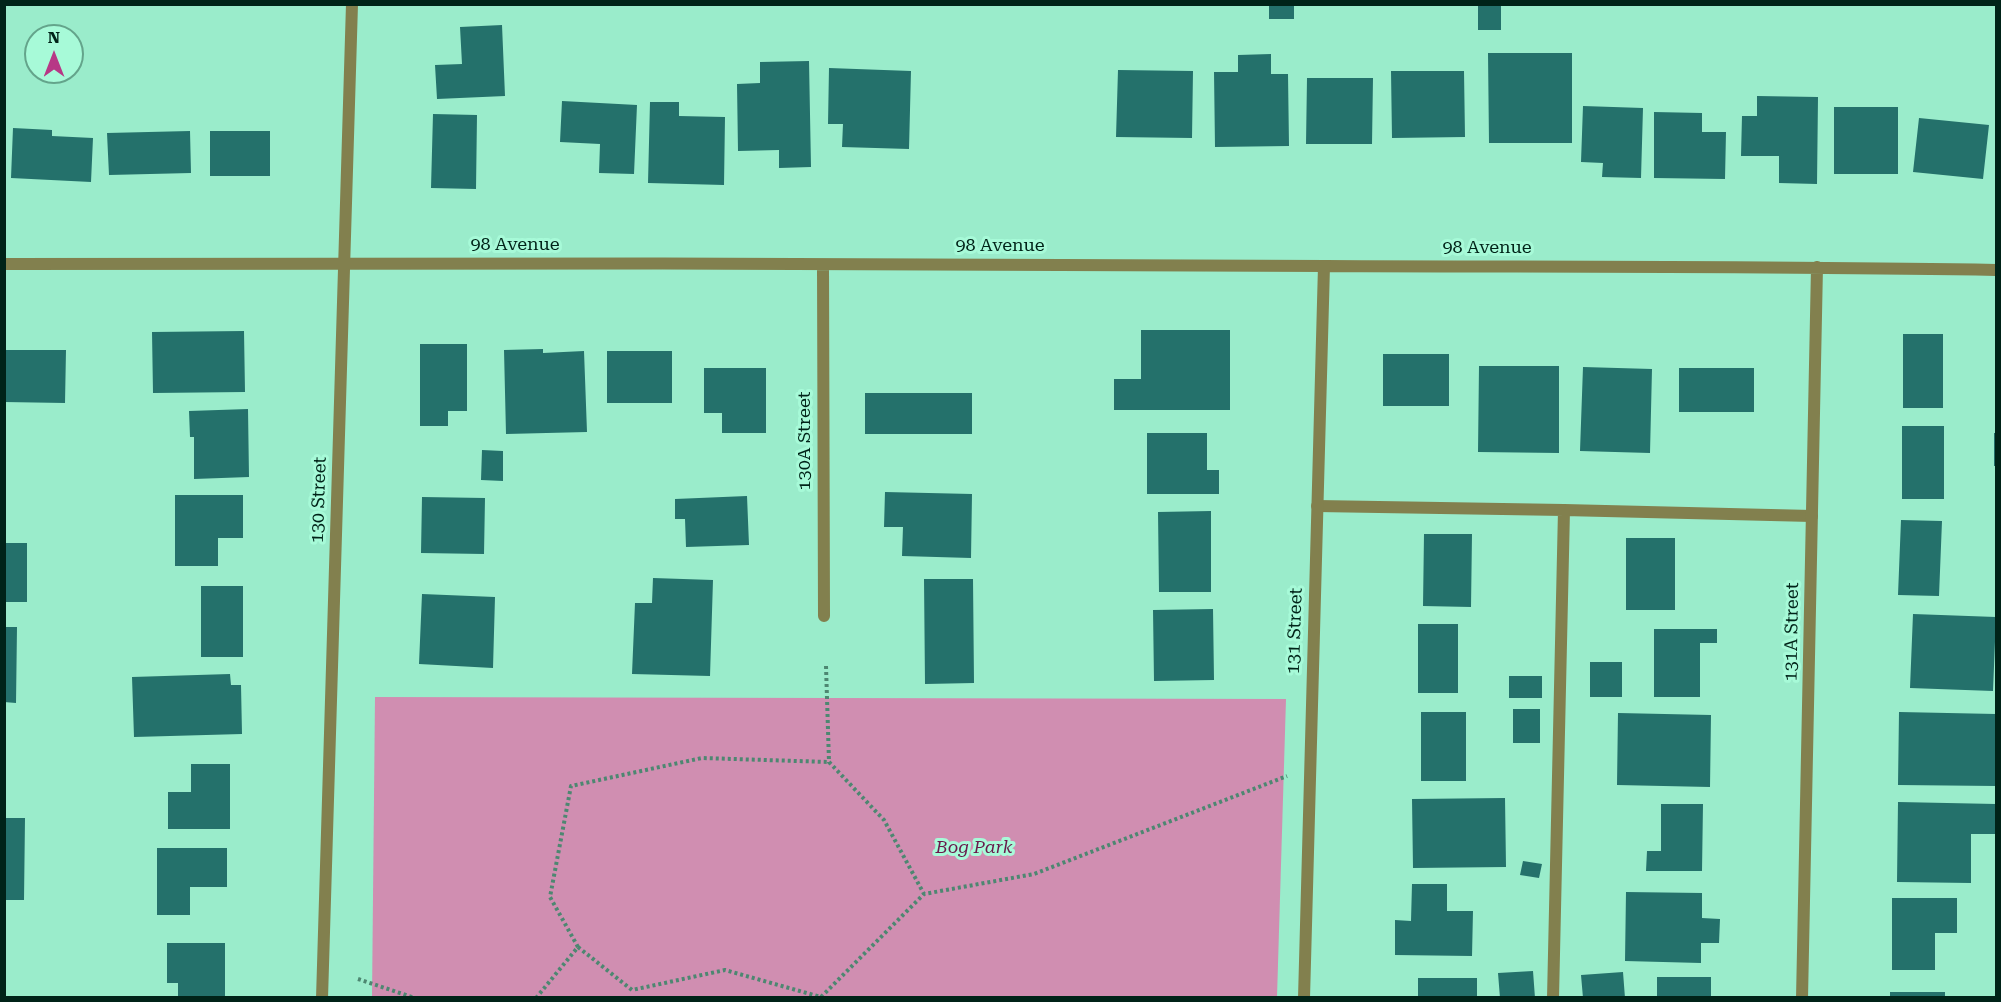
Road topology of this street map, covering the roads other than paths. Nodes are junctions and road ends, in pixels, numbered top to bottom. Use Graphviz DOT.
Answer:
graph roads {
  1 [pos="352,4"];
  2 [pos="344,262"];
  3 [pos="4,264"];
  4 [pos="823,265"];
  5 [pos="1324,266"];
  6 [pos="1817,267"];
  7 [pos="1996,270"];
  8 [pos="1317,506"];
  9 [pos="1564,510"];
  10 [pos="1812,516"];
  11 [pos="824,616"];
  12 [pos="322,998"];
  13 [pos="1304,998"];
  14 [pos="1553,998"];
  15 [pos="1802,998"];
  1 -- 2 [label="street, 130 Street"];
  2 -- 3 [label="street, 98 Avenue"];
  2 -- 4 [label="street, 98 Avenue"];
  2 -- 12 [label="street, 130 Street"];
  4 -- 5 [label="street, 98 Avenue"];
  4 -- 11 [label="street, 130A Street"];
  5 -- 6 [label="street, 98 Avenue"];
  5 -- 8 [label="street, 131 Street"];
  6 -- 7 [label="street, 98 Avenue"];
  6 -- 10 [label="street, 131A Street"];
  8 -- 9 [label="street"];
  8 -- 13 [label="street, 131 Street"];
  9 -- 10 [label="street"];
  9 -- 14 [label="street"];
  10 -- 15 [label="street, 131A Street"];
}
